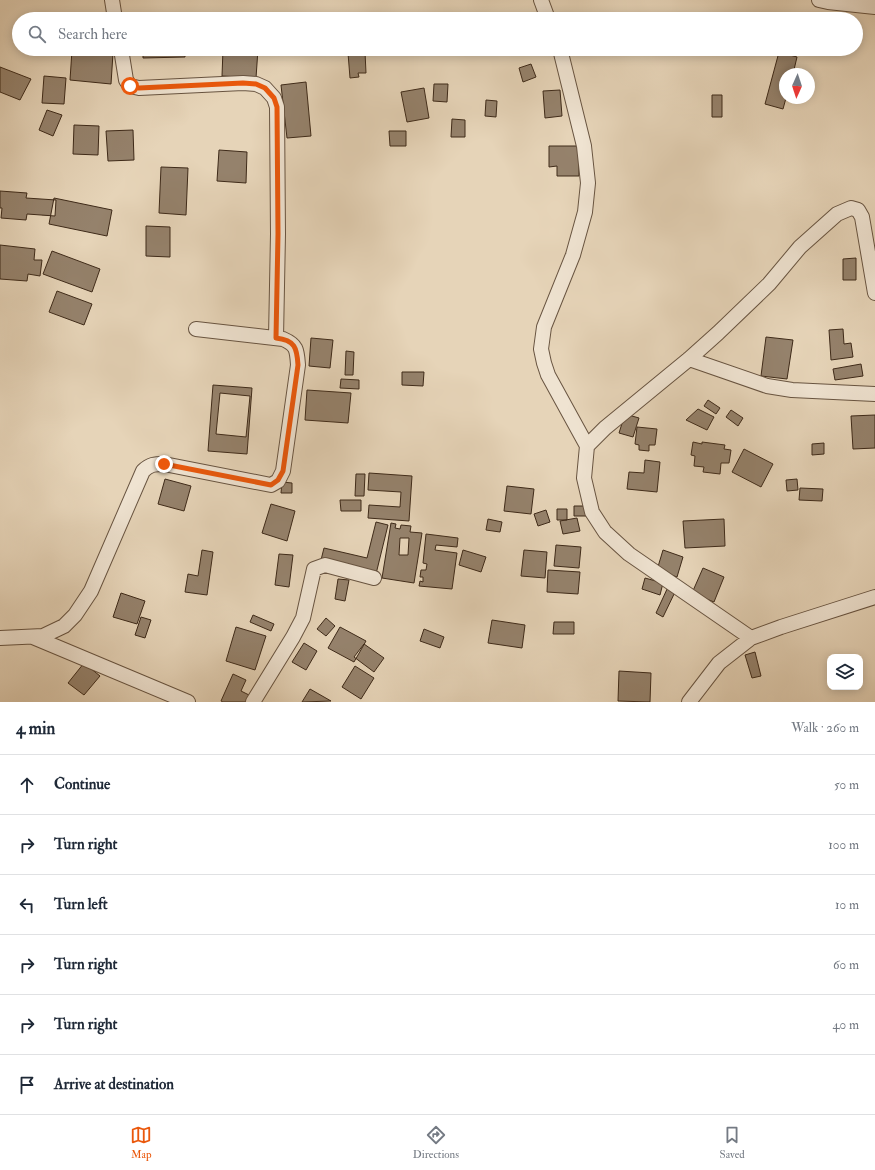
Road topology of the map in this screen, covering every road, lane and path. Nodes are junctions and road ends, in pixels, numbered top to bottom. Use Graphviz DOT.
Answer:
graph roads {
  1 [pos="112,0"];
  2 [pos="542,0"];
  3 [pos="819,0"];
  4 [pos="875,7"];
  5 [pos="114,12"];
  6 [pos="546,12"];
  7 [pos="122,56"];
  8 [pos="562,56"];
  9 [pos="875,293"];
  10 [pos="196,329"];
  11 [pos="276,338"];
  12 [pos="689,359"];
  13 [pos="875,394"];
  14 [pos="587,446"];
  15 [pos="374,578"];
  16 [pos="875,598"];
  17 [pos="33,637"];
  18 [pos="0,638"];
  19 [pos="751,638"];
  20 [pos="188,702"];
  21 [pos="253,702"];
  22 [pos="689,702"];
  1 -- 5 [label="street"];
  2 -- 6 [label="street"];
  3 -- 4 [label="street"];
  7 -- 11 [label="street"];
  8 -- 14 [label="street"];
  9 -- 12 [label="street"];
  10 -- 11 [label="street"];
  11 -- 17 [label="street"];
  12 -- 13 [label="street"];
  12 -- 14 [label="street"];
  14 -- 19 [label="street"];
  15 -- 21 [label="street"];
  16 -- 19 [label="street"];
  17 -- 18 [label="street"];
  17 -- 20 [label="street"];
  19 -- 22 [label="street"];
}
